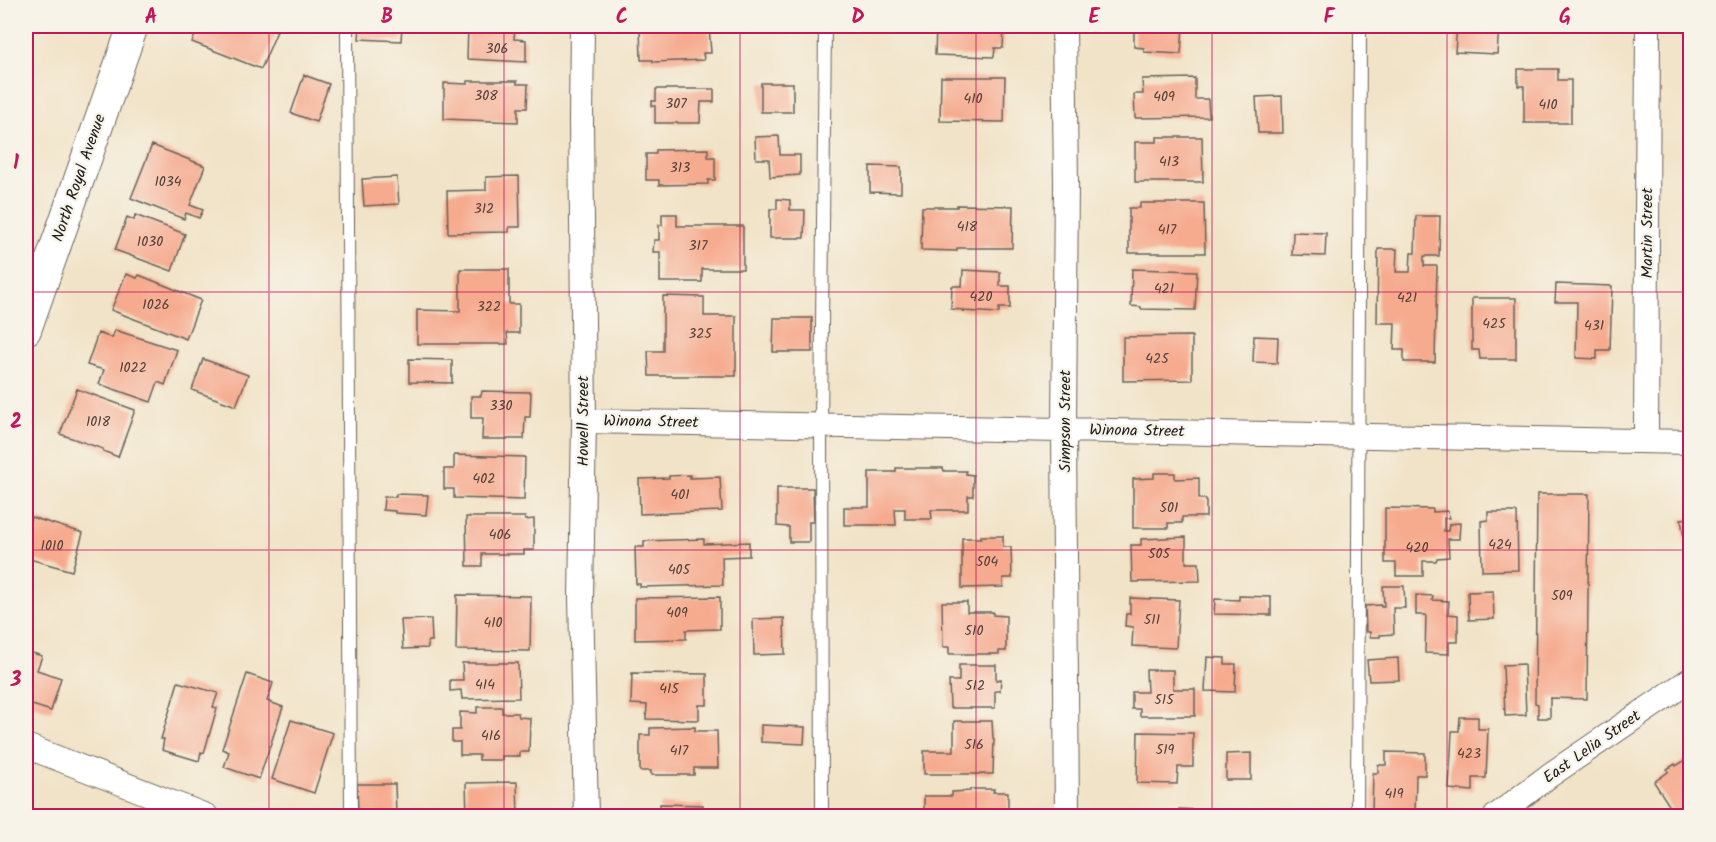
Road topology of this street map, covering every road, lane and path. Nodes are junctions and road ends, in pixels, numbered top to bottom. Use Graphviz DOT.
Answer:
graph roads {
  1 [pos="133,26"];
  2 [pos="347,26"];
  3 [pos="582,26"];
  4 [pos="825,26"];
  5 [pos="1064,26"];
  6 [pos="1360,26"];
  7 [pos="1648,26"];
  8 [pos="26,330"];
  9 [pos="584,421"];
  10 [pos="821,425"];
  11 [pos="1064,430"];
  12 [pos="1358,435"];
  13 [pos="1646,441"];
  14 [pos="1690,442"];
  15 [pos="1690,680"];
  16 [pos="26,746"];
  17 [pos="206,816"];
  18 [pos="351,816"];
  19 [pos="586,816"];
  20 [pos="822,816"];
  21 [pos="1067,816"];
  22 [pos="1357,816"];
  23 [pos="1496,816"];
  1 -- 8 [label="street, North Royal Avenue"];
  2 -- 18 [label="lane"];
  3 -- 9 [label="street, Howell Street"];
  4 -- 10 [label="lane"];
  5 -- 11 [label="street, Simpson Street"];
  6 -- 12 [label="lane"];
  7 -- 13 [label="street, Martin Street"];
  9 -- 10 [label="street, Winona Street"];
  9 -- 19 [label="street, Howell Street"];
  10 -- 11 [label="street, Winona Street"];
  10 -- 20 [label="lane"];
  11 -- 12 [label="street, Winona Street"];
  11 -- 21 [label="street, Simpson Street"];
  12 -- 13 [label="street, Winona Street"];
  12 -- 22 [label="lane"];
  13 -- 14 [label="street, Winona Street"];
  15 -- 23 [label="street, East Lelia Street"];
  16 -- 17 [label="street"];
}
